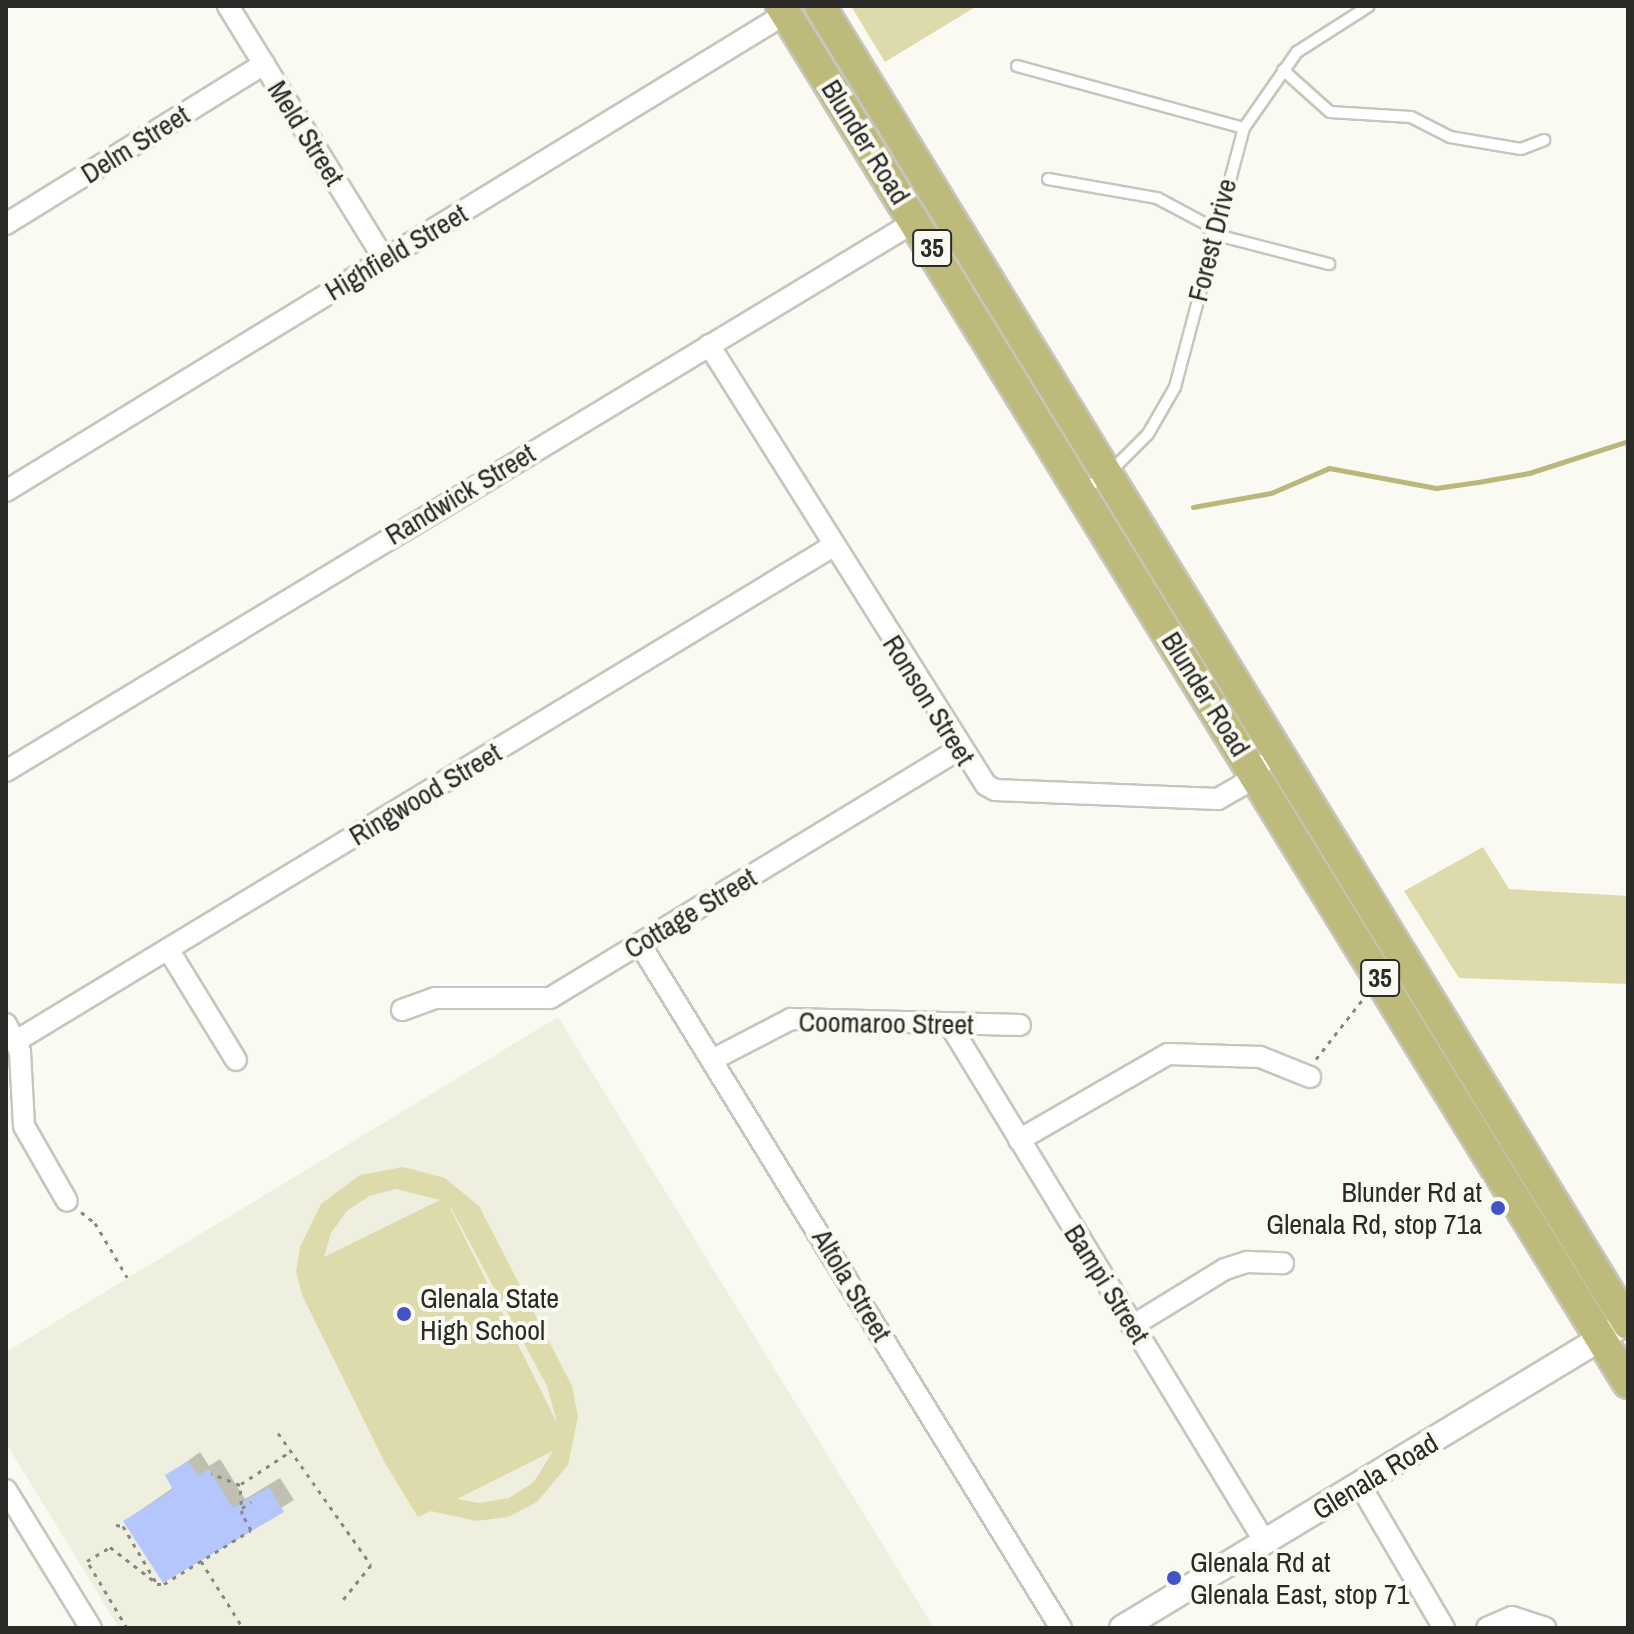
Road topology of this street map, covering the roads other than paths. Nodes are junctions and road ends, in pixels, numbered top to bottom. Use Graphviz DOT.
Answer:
graph roads {
  1 [pos="228,6"];
  2 [pos="820,6"];
  3 [pos="1369,6"];
  4 [pos="783,10"];
  5 [pos="1355,10"];
  6 [pos="264,64"];
  7 [pos="1017,66"];
  8 [pos="1283,70"];
  9 [pos="1244,128"];
  10 [pos="1544,140"];
  11 [pos="1048,179"];
  12 [pos="916,221"];
  13 [pos="6,224"];
  14 [pos="1213,234"];
  15 [pos="384,259"];
  16 [pos="1329,264"];
  17 [pos="709,345"];
  18 [pos="1107,475"];
  19 [pos="6,491"];
  20 [pos="1081,491"];
  21 [pos="833,546"];
  22 [pos="1275,745"];
  23 [pos="959,749"];
  24 [pos="6,771"];
  25 [pos="1255,772"];
  26 [pos="640,944"];
  27 [pos="168,949"];
  28 [pos="402,1010"];
  29 [pos="950,1025"];
  30 [pos="1020,1025"];
  31 [pos="11,1033"];
  32 [pos="714,1059"];
  33 [pos="236,1060"];
  34 [pos="1310,1077"];
  35 [pos="1019,1140"];
  36 [pos="67,1201"];
  37 [pos="1283,1263"];
  38 [pos="1627,1323"];
  39 [pos="1132,1326"];
  40 [pos="1602,1339"];
  41 [pos="1628,1383"];
  42 [pos="1360,1485"];
  43 [pos="6,1490"];
  44 [pos="14,1519"];
  45 [pos="1265,1542"];
  46 [pos="91,1628"];
  47 [pos="1061,1628"];
  48 [pos="1122,1628"];
  49 [pos="1444,1628"];
  50 [pos="1487,1628"];
  51 [pos="1545,1628"];
  1 -- 6 [label="street, Meld Street"];
  2 -- 18 [label="main road, Blunder Road / 35"];
  3 -- 5 [label="lane, Forest Drive"];
  4 -- 12 [label="main road, Blunder Road / 35"];
  4 -- 15 [label="street, Highfield Street"];
  5 -- 8 [label="lane, Forest Drive"];
  6 -- 13 [label="street, Delm Street"];
  6 -- 15 [label="street, Meld Street"];
  7 -- 9 [label="lane"];
  8 -- 9 [label="lane, Forest Drive"];
  8 -- 10 [label="lane"];
  9 -- 14 [label="lane, Forest Drive"];
  11 -- 14 [label="lane"];
  12 -- 17 [label="street, Randwick Street"];
  12 -- 20 [label="main road, Blunder Road / 35"];
  14 -- 16 [label="lane"];
  14 -- 18 [label="lane, Forest Drive"];
  15 -- 19 [label="street, Highfield Street"];
  17 -- 21 [label="street, Ronson Street"];
  17 -- 24 [label="street, Randwick Street"];
  18 -- 20 [label="lane, Forest Drive"];
  18 -- 22 [label="main road, Blunder Road / 35"];
  20 -- 25 [label="main road, Blunder Road / 35"];
  21 -- 23 [label="street, Ronson Street"];
  21 -- 27 [label="street, Ringwood Street"];
  22 -- 25 [label="street, Ronson Street"];
  22 -- 38 [label="main road, Blunder Road / 35"];
  23 -- 25 [label="street, Ronson Street"];
  23 -- 26 [label="street, Cottage Street"];
  25 -- 40 [label="main road, Blunder Road / 35"];
  26 -- 28 [label="street, Cottage Street"];
  26 -- 32 [label="street, Altola Street"];
  27 -- 31 [label="street, Ringwood Street"];
  27 -- 33 [label="street"];
  29 -- 30 [label="street, Coomaroo Street"];
  29 -- 32 [label="street, Coomaroo Street"];
  29 -- 35 [label="street, Bampi Street"];
  31 -- 36 [label="street"];
  32 -- 47 [label="street, Altola Street"];
  34 -- 35 [label="street"];
  35 -- 39 [label="street, Bampi Street"];
  37 -- 39 [label="street"];
  38 -- 40 [label="street, Glenala Road"];
  39 -- 45 [label="street, Bampi Street"];
  40 -- 41 [label="main road, Blunder Road / 35"];
  40 -- 42 [label="street, Glenala Road"];
  42 -- 45 [label="street, Glenala Road"];
  42 -- 49 [label="street"];
  43 -- 44 [label="street"];
  44 -- 46 [label="street"];
  45 -- 48 [label="street, Glenala Road"];
  50 -- 51 [label="street"];
}
